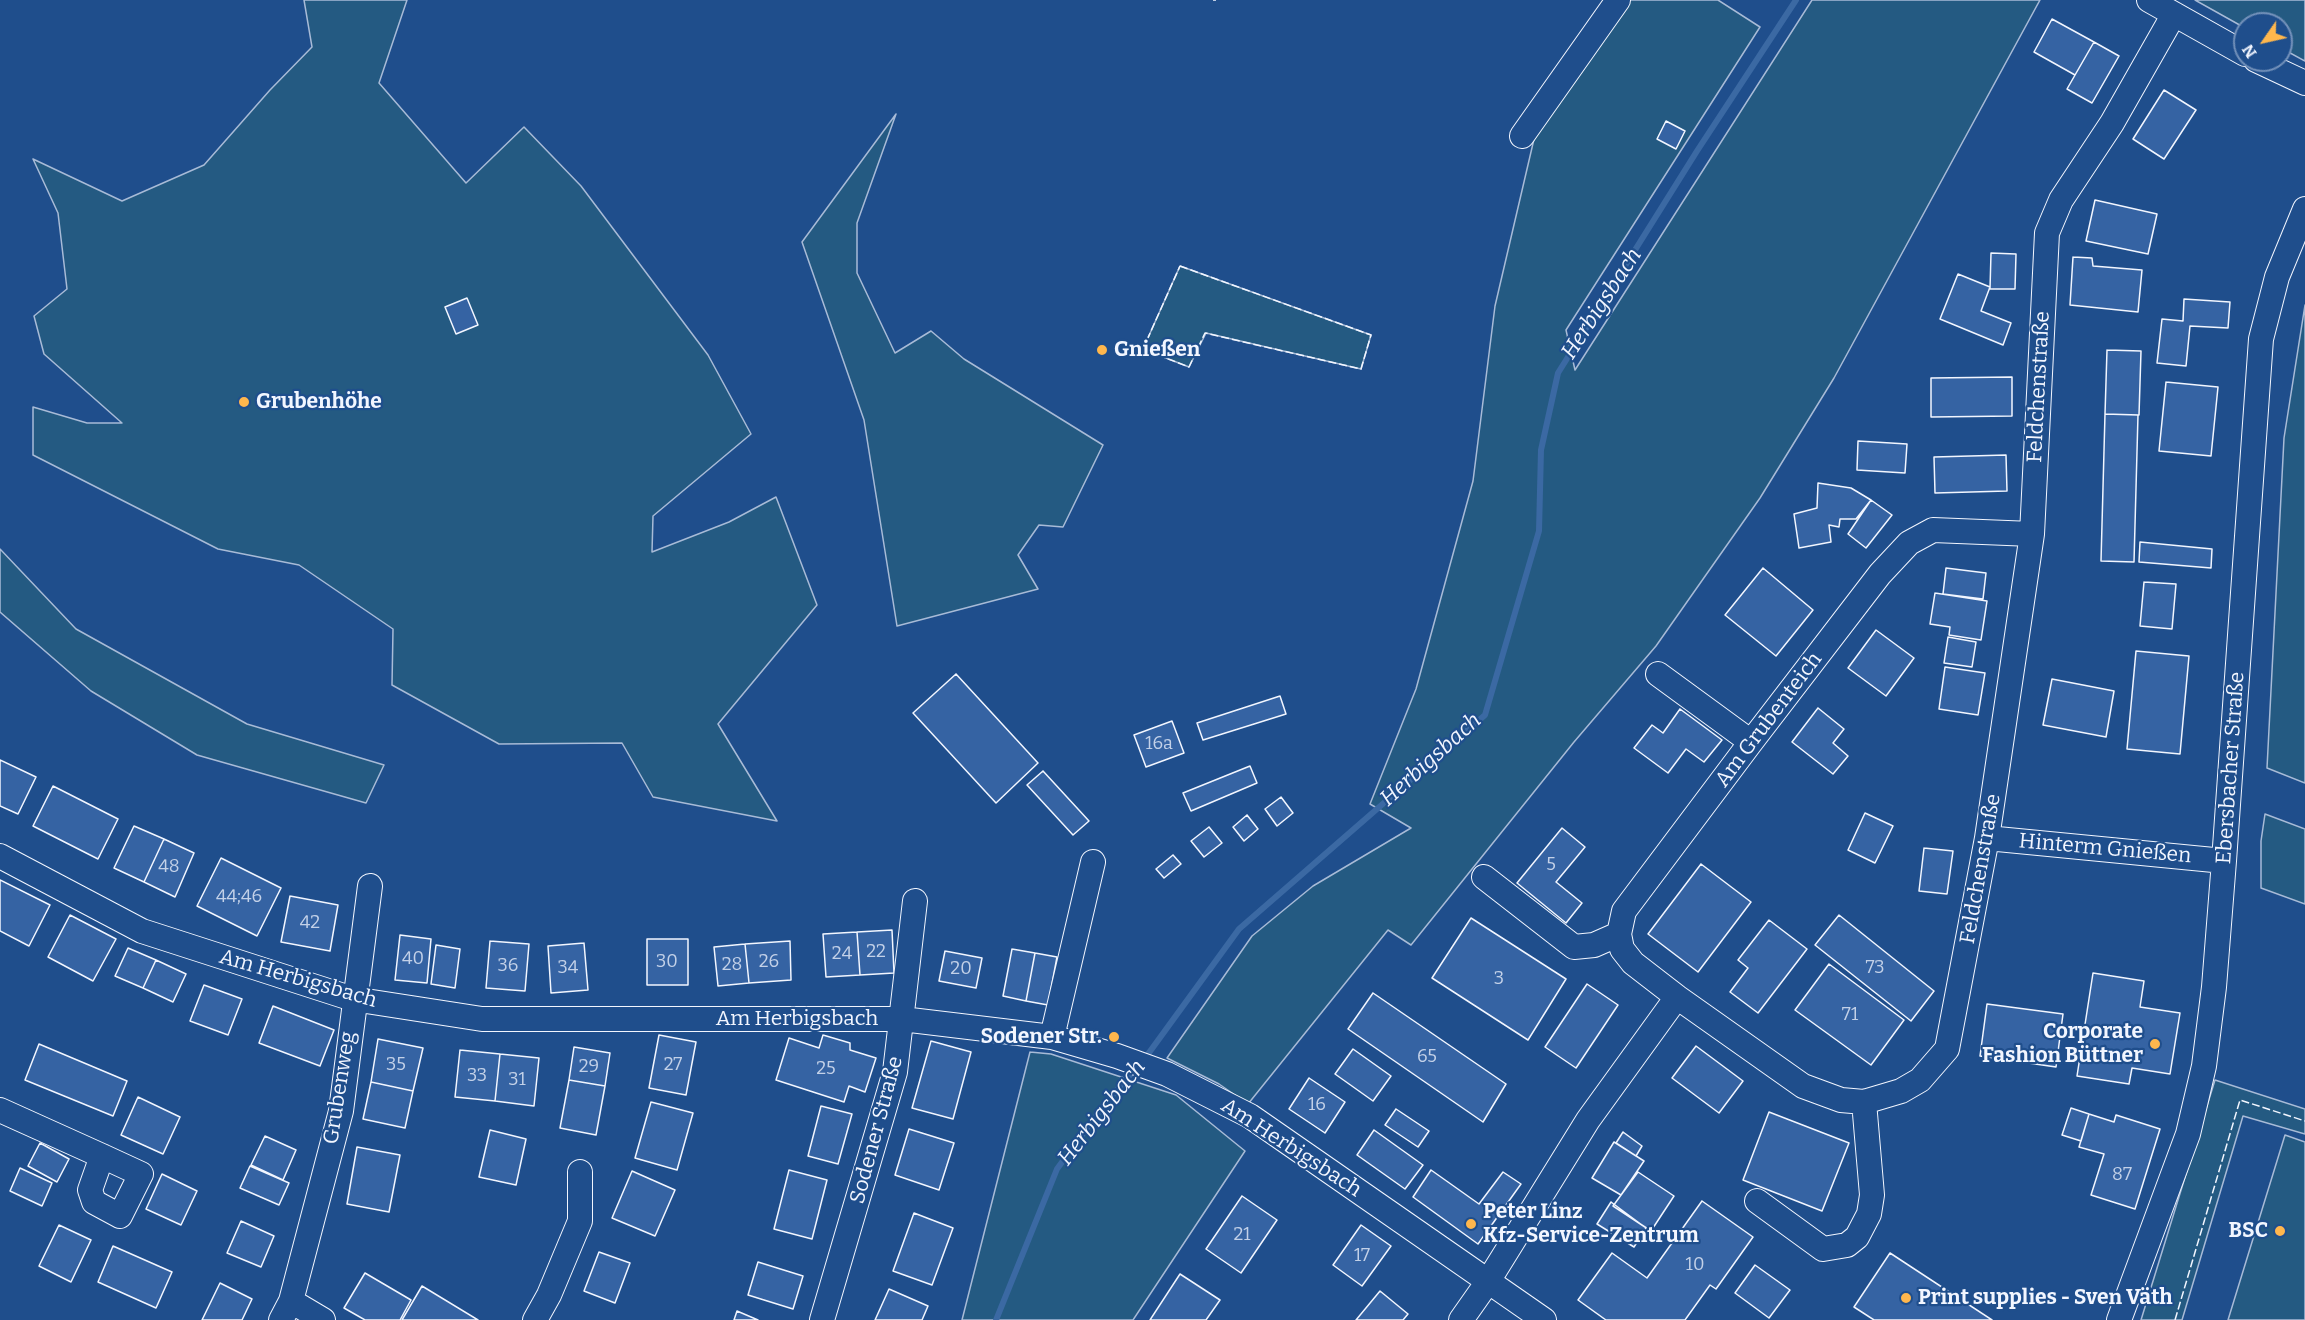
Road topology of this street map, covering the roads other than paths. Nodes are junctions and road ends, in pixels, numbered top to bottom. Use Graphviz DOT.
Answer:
graph roads {
  1 [pos="1618,0"];
  2 [pos="2150,0"];
  3 [pos="2174,14"];
  4 [pos="2233,47"];
  5 [pos="2282,72"];
  6 [pos="2305,83"];
  7 [pos="1522,136"];
  8 [pos="2305,209"];
  9 [pos="2032,534"];
  10 [pos="1658,674"];
  11 [pos="1751,742"];
  12 [pos="1987,838"];
  13 [pos="0,856"];
  14 [pos="2224,861"];
  15 [pos="1093,862"];
  16 [pos="1484,877"];
  17 [pos="370,886"];
  18 [pos="915,901"];
  19 [pos="1618,934"];
  20 [pos="1677,997"];
  21 [pos="353,999"];
  22 [pos="902,1019"];
  23 [pos="1052,1037"];
  24 [pos="1864,1102"];
  25 [pos="0,1110"];
  26 [pos="102,1156"];
  27 [pos="580,1172"];
  28 [pos="1757,1201"];
  29 [pos="1487,1282"];
  30 [pos="286,1311"];
  31 [pos="323,1320"];
  32 [pos="535,1320"];
  33 [pos="822,1320"];
  34 [pos="1461,1320"];
  35 [pos="1544,1320"];
  36 [pos="2119,1320"];
  1 -- 7 [label="street"];
  2 -- 3 [label="street"];
  3 -- 4 [label="street"];
  3 -- 9 [label="street, Feldchenstraße"];
  5 -- 6 [label="street"];
  8 -- 14 [label="street, Ebersbacher Straße"];
  9 -- 11 [label="street, Am Grubenteich"];
  9 -- 12 [label="street, Feldchenstraße"];
  10 -- 11 [label="street"];
  11 -- 19 [label="street, Am Grubenteich"];
  12 -- 14 [label="street, Hinterm Gnießen"];
  12 -- 24 [label="street, Feldchenstraße"];
  13 -- 21 [label="street, Am Herbigsbach"];
  14 -- 36 [label="street, Ebersbacher Straße"];
  15 -- 23 [label="street"];
  16 -- 19 [label="street"];
  17 -- 21 [label="street, Grubenweg"];
  18 -- 22 [label="street, Sodener Straße"];
  19 -- 20 [label="street"];
  20 -- 24 [label="street, Feldchenstraße"];
  20 -- 29 [label="street"];
  21 -- 22 [label="street, Am Herbigsbach"];
  21 -- 30 [label="street, Grubenweg"];
  22 -- 23 [label="street, Am Herbigsbach"];
  22 -- 33 [label="street, Sodener Straße"];
  23 -- 29 [label="street, Am Herbigsbach"];
  24 -- 28 [label="street"];
  25 -- 26 [label="street"];
  27 -- 32 [label="street"];
  29 -- 34 [label="street"];
  29 -- 35 [label="street, Am Herbigsbach"];
  30 -- 31 [label="street"];
}
